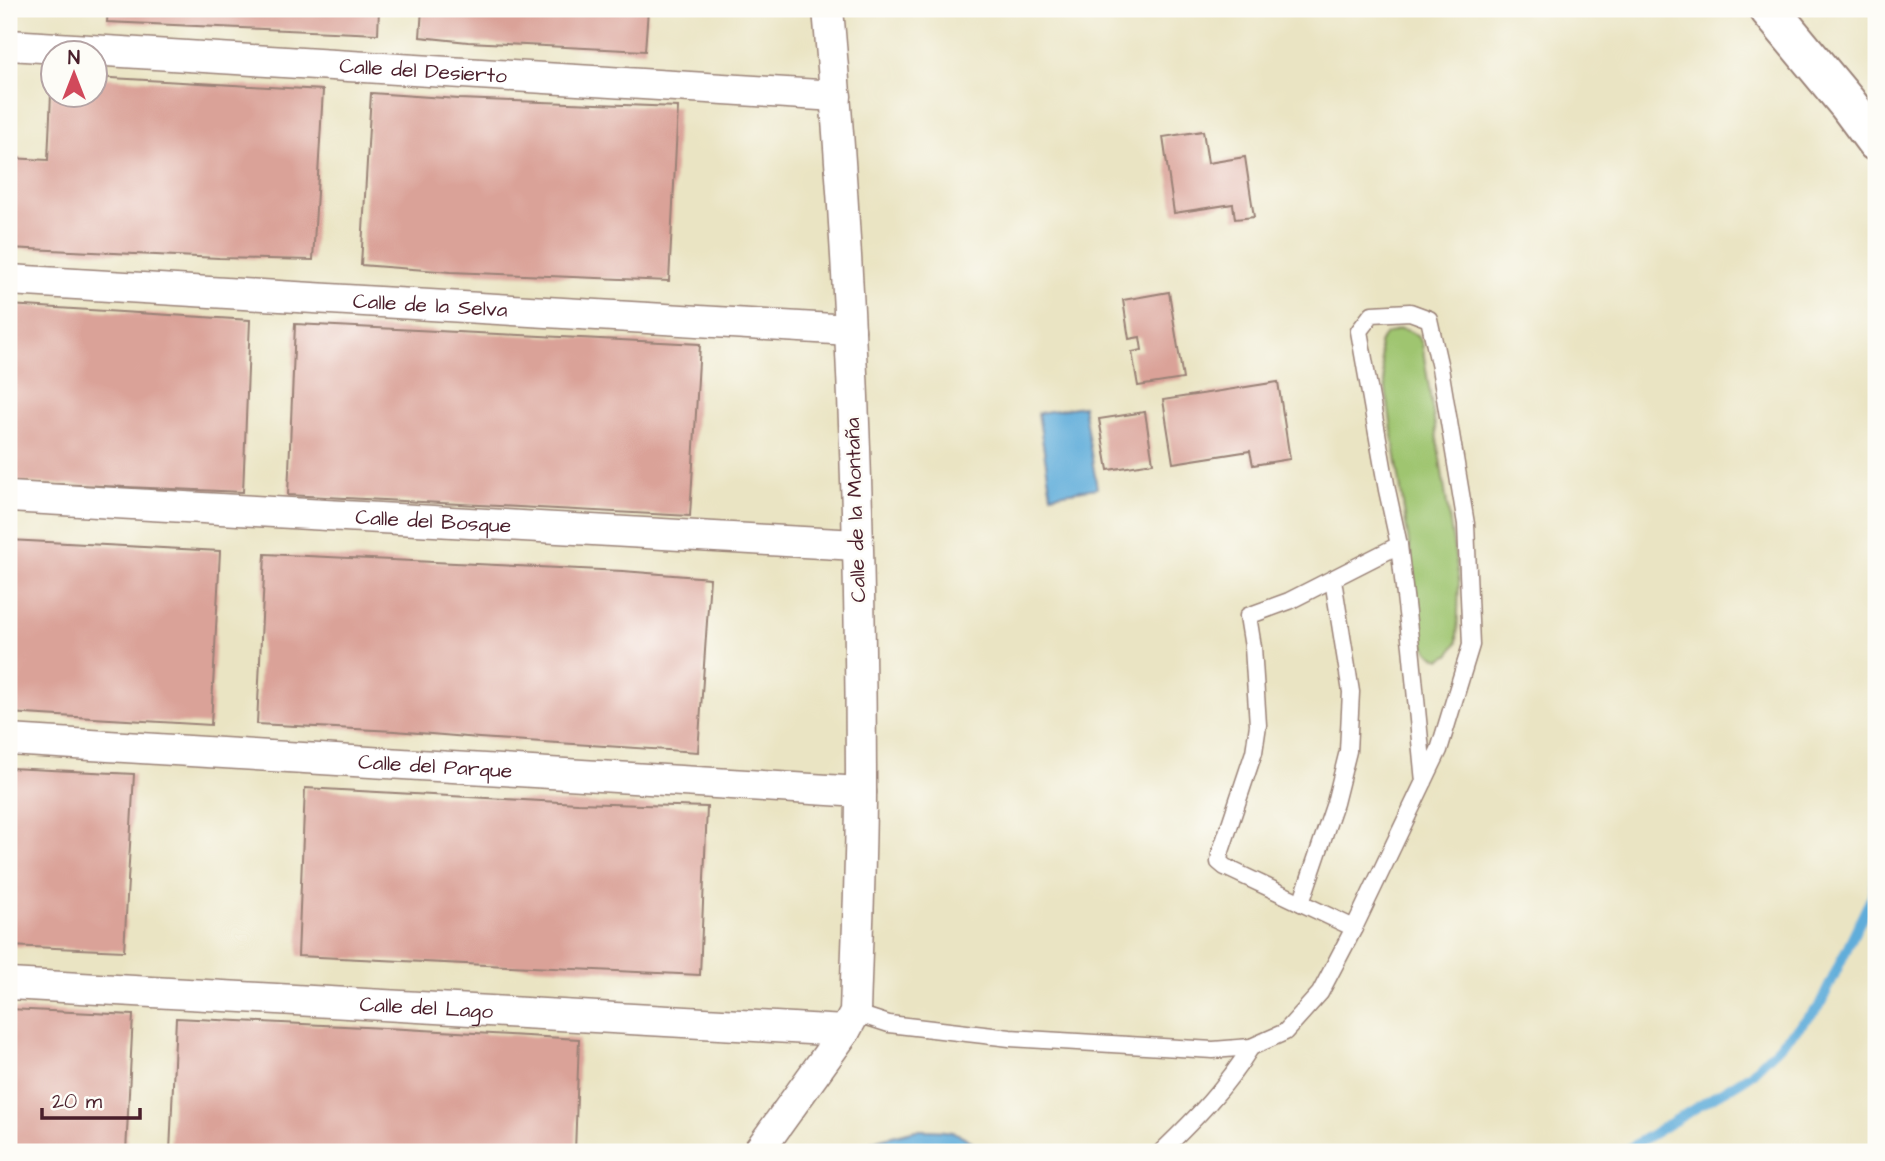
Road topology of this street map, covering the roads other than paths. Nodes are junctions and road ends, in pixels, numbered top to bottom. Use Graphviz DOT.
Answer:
graph roads {
  1 [pos="828,9"];
  2 [pos="1769,9"];
  3 [pos="9,45"];
  4 [pos="836,96"];
  5 [pos="1876,142"];
  6 [pos="9,280"];
  7 [pos="850,330"];
  8 [pos="9,497"];
  9 [pos="857,545"];
  10 [pos="1399,545"];
  11 [pos="1333,580"];
  12 [pos="9,740"];
  13 [pos="1424,782"];
  14 [pos="861,792"];
  15 [pos="1301,903"];
  16 [pos="1354,928"];
  17 [pos="9,984"];
  18 [pos="850,1022"];
  19 [pos="1251,1047"];
  20 [pos="758,1152"];
  21 [pos="1161,1152"];
  1 -- 4 [label="street, Calle de la Montaña"];
  2 -- 5 [label="main road"];
  3 -- 4 [label="street, Calle del Desierto"];
  4 -- 7 [label="street, Calle de la Montaña"];
  6 -- 7 [label="street, Calle de la Selva"];
  7 -- 9 [label="street, Calle de la Montaña"];
  8 -- 9 [label="street, Calle del Bosque"];
  9 -- 14 [label="street, Calle de la Montaña"];
  10 -- 11 [label="lane"];
  10 -- 13 [label="lane"];
  10 -- 13 [label="lane"];
  11 -- 15 [label="lane"];
  11 -- 15 [label="lane"];
  12 -- 14 [label="street, Calle del Parque"];
  13 -- 16 [label="lane"];
  14 -- 18 [label="street, Calle de la Montaña"];
  15 -- 16 [label="lane"];
  16 -- 19 [label="lane"];
  17 -- 18 [label="street, Calle del Lago"];
  18 -- 19 [label="lane"];
  18 -- 20 [label="street"];
  19 -- 21 [label="lane"];
}
